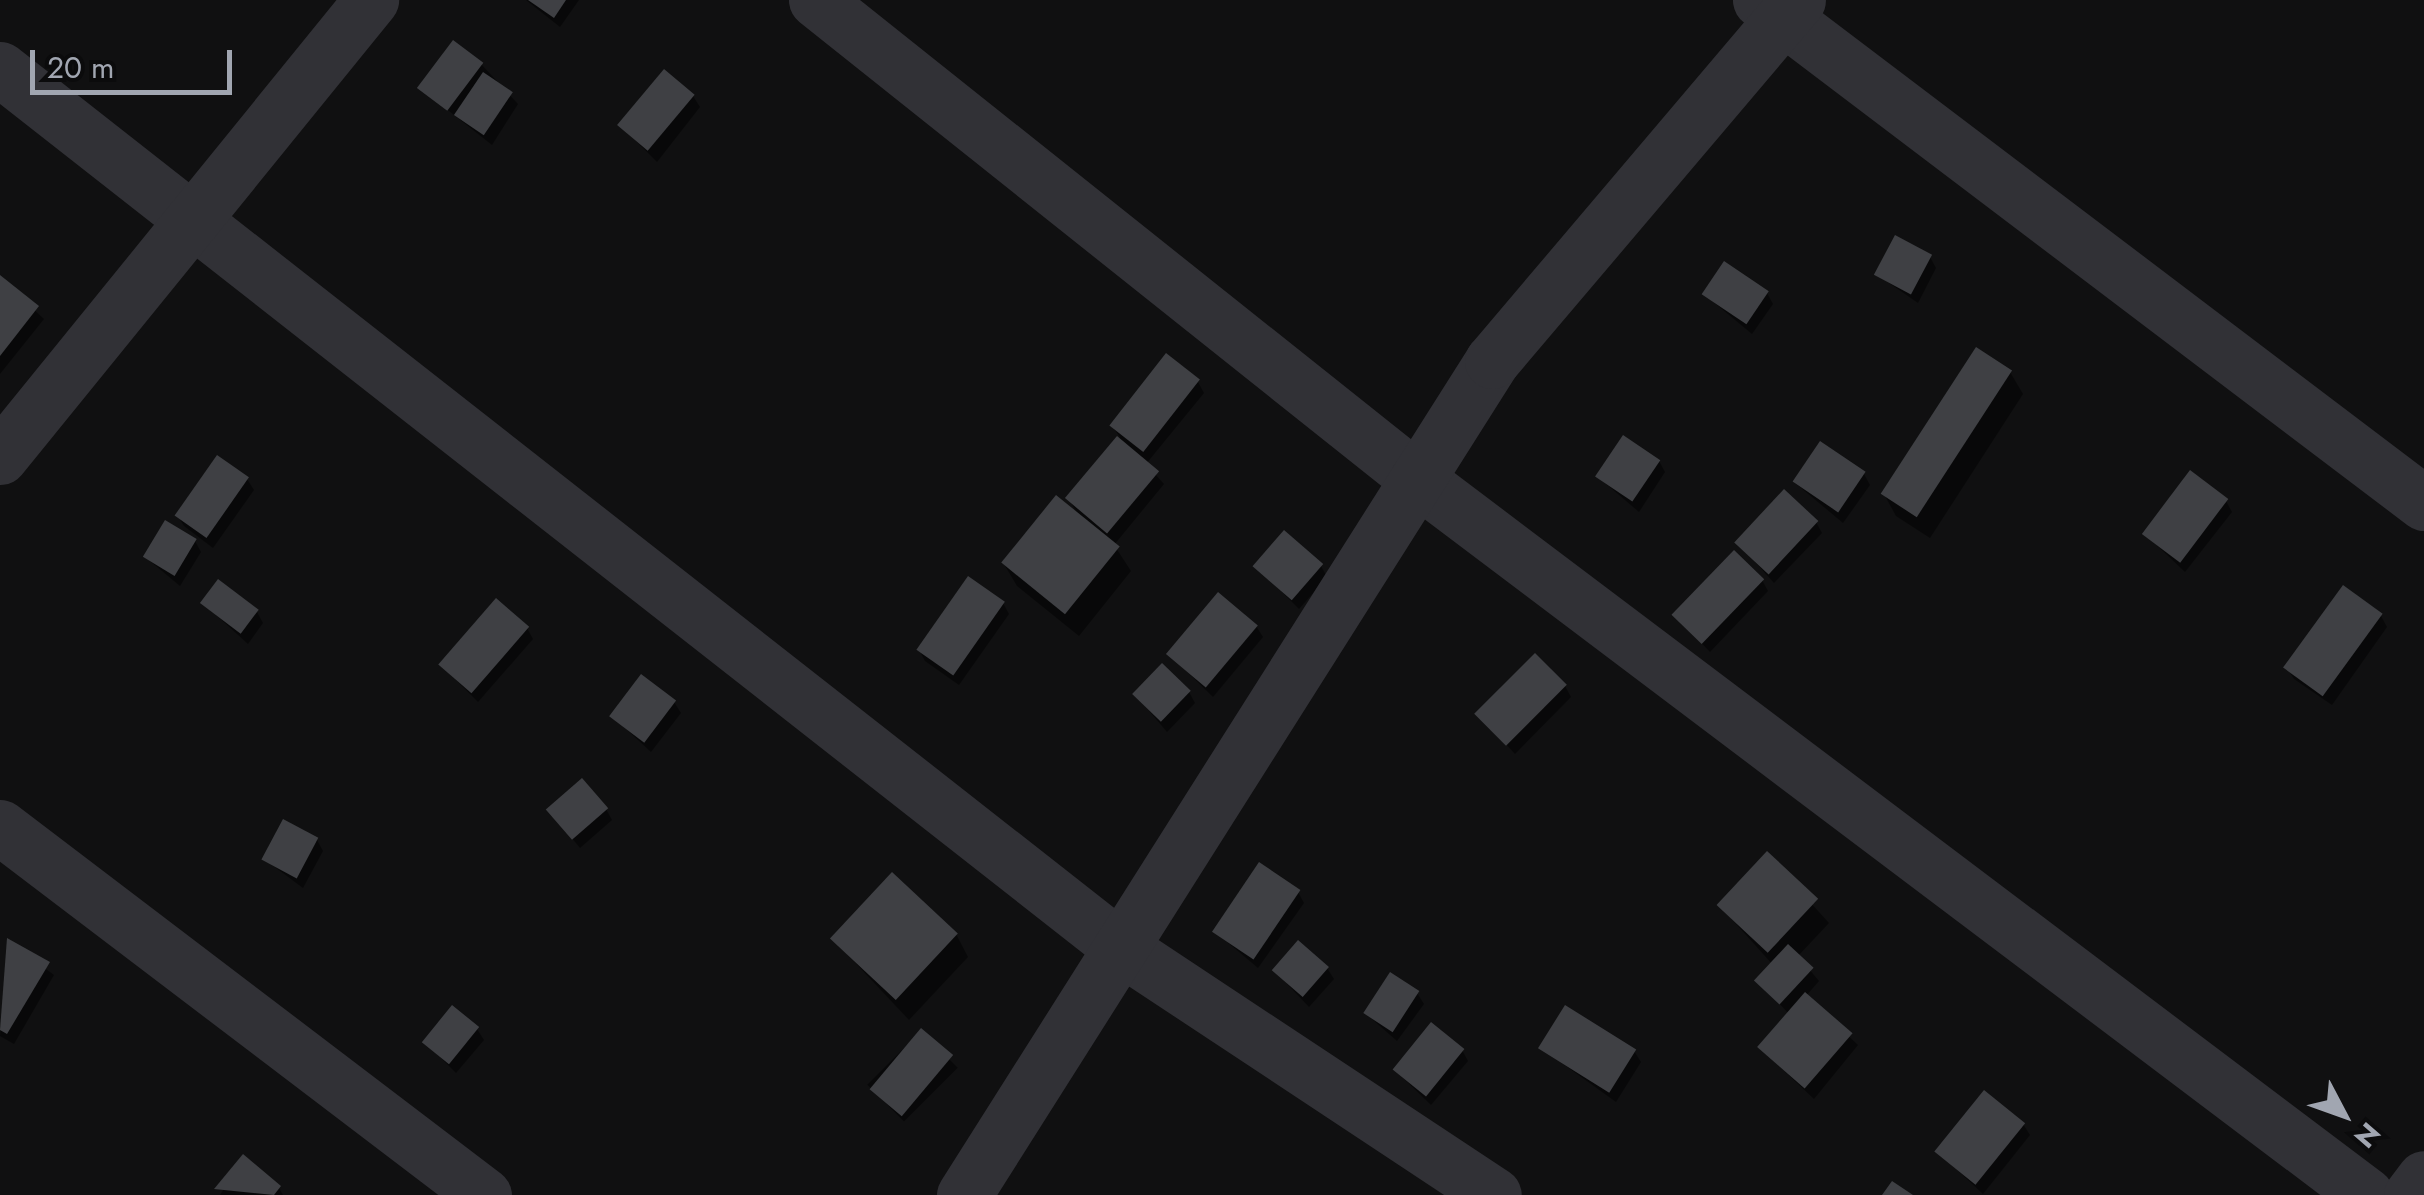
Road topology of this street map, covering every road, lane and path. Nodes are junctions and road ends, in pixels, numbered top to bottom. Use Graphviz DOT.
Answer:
graph roads {
  1 [pos="371,0"];
  2 [pos="816,0"];
  3 [pos="1780,6"];
  4 [pos="0,69"];
  5 [pos="188,223"];
  6 [pos="0,457"];
  7 [pos="1417,479"];
  8 [pos="2424,503"];
  9 [pos="0,828"];
  10 [pos="1120,948"];
  11 [pos="2424,1178"];
  12 [pos="484,1195"];
  13 [pos="964,1195"];
  14 [pos="1494,1195"];
  15 [pos="2366,1195"];
  16 [pos="2411,1195"];
  1 -- 5 [label="street"];
  2 -- 7 [label="street"];
  3 -- 7 [label="street"];
  3 -- 8 [label="street"];
  4 -- 5 [label="street"];
  5 -- 6 [label="street"];
  5 -- 10 [label="street"];
  7 -- 10 [label="street"];
  7 -- 15 [label="street"];
  9 -- 12 [label="street"];
  10 -- 13 [label="street"];
  10 -- 14 [label="street"];
  11 -- 16 [label="street"];
}
